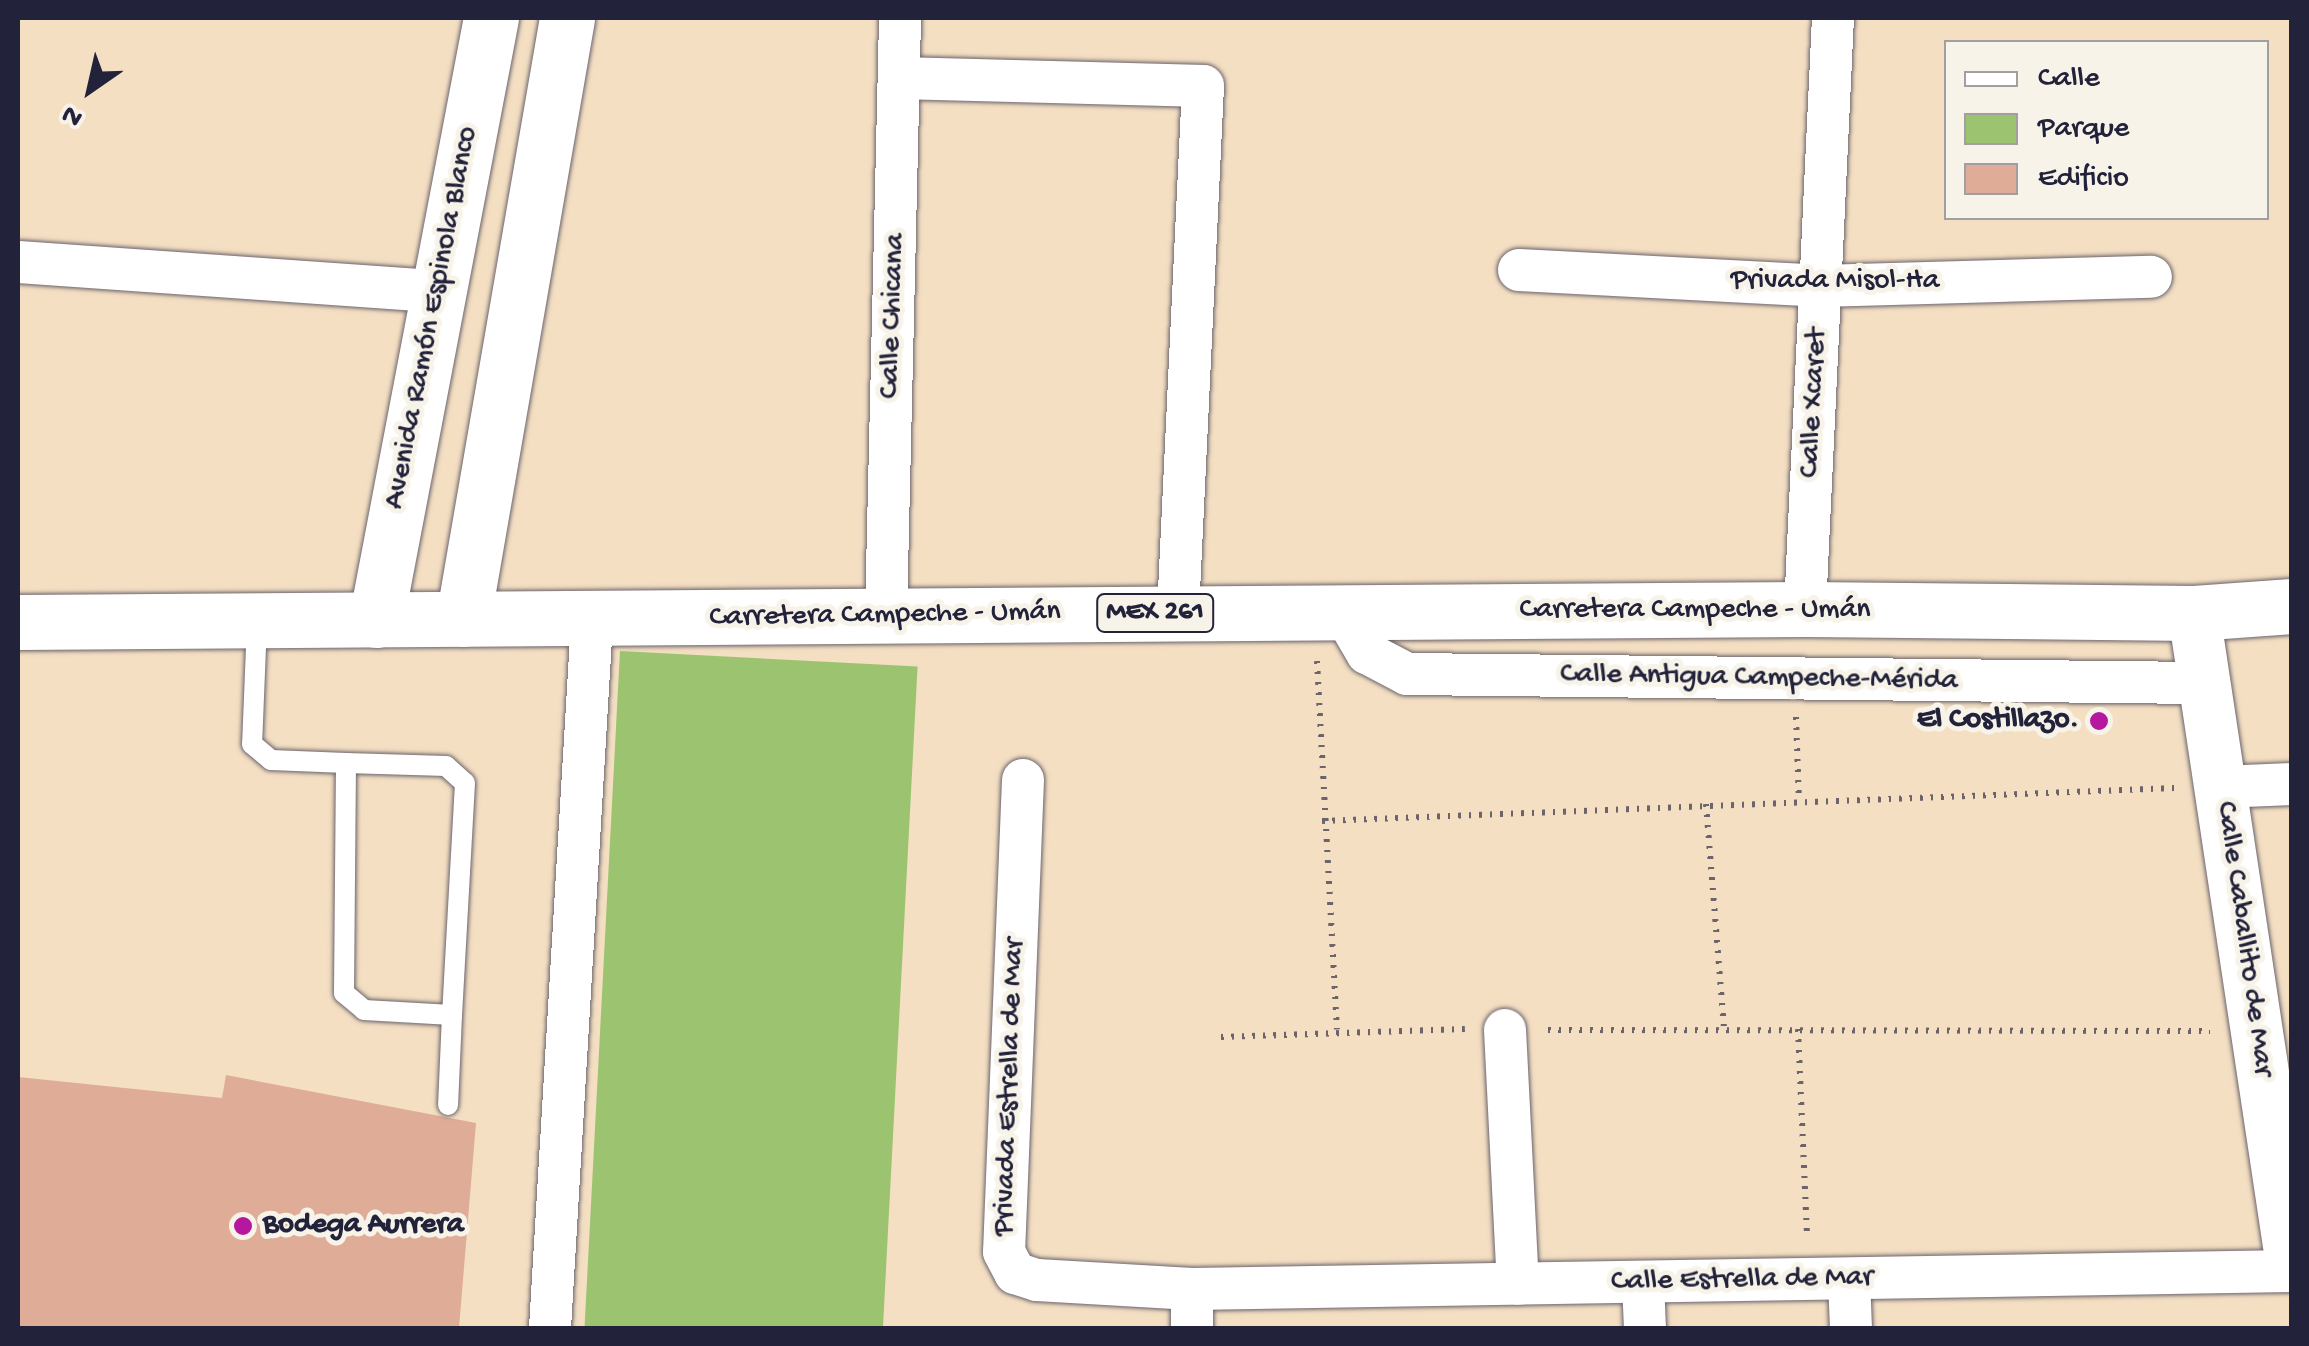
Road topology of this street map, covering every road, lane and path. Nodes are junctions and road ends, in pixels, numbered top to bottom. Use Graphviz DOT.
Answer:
graph roads {
  1 [pos="491,18"];
  2 [pos="566,18"];
  3 [pos="900,18"];
  4 [pos="1833,18"];
  5 [pos="900,78"];
  6 [pos="18,262"];
  7 [pos="1519,270"];
  8 [pos="2151,278"];
  9 [pos="1820,286"];
  10 [pos="437,291"];
  11 [pos="2292,606"];
  12 [pos="1805,610"];
  13 [pos="1178,613"];
  14 [pos="1330,613"];
  15 [pos="2194,613"];
  16 [pos="886,614"];
  17 [pos="463,619"];
  18 [pos="258,620"];
  19 [pos="376,620"];
  20 [pos="592,621"];
  21 [pos="18,622"];
  22 [pos="1795,680"];
  23 [pos="2204,683"];
  24 [pos="346,763"];
  25 [pos="1022,780"];
  26 [pos="2292,784"];
  27 [pos="2220,787"];
  28 [pos="1798,801"];
  29 [pos="1706,804"];
  30 [pos="1322,821"];
  31 [pos="452,1015"];
  32 [pos="1338,1029"];
  33 [pos="1505,1030"];
  34 [pos="1724,1030"];
  35 [pos="1798,1030"];
  36 [pos="2256,1031"];
  37 [pos="1221,1038"];
  38 [pos="2278,1087"];
  39 [pos="448,1104"];
  40 [pos="2292,1268"];
  41 [pos="1829,1280"];
  42 [pos="1643,1282"];
  43 [pos="1518,1284"];
  44 [pos="1192,1309"];
  45 [pos="550,1328"];
  46 [pos="1645,1328"];
  47 [pos="1851,1328"];
  1 -- 10 [label="main road, Avenida Ramón Espinola Blanco"];
  2 -- 17 [label="main road"];
  3 -- 5 [label="street, Calle Chicana"];
  4 -- 9 [label="street, Calle Xcaret"];
  5 -- 13 [label="street"];
  5 -- 16 [label="street, Calle Chicana"];
  6 -- 10 [label="street"];
  7 -- 9 [label="street, Privada Misol-Ha"];
  8 -- 9 [label="street, Privada Misol-Ha"];
  9 -- 12 [label="street, Calle Xcaret"];
  10 -- 19 [label="main road, Avenida Ramón Espinola Blanco"];
  11 -- 15 [label="main road, Carretera Campeche - Umán / MEX 261"];
  12 -- 14 [label="main road, Carretera Campeche - Umán / MEX 261"];
  12 -- 15 [label="main road, Carretera Campeche - Umán / MEX 261"];
  13 -- 14 [label="main road, Carretera Campeche - Umán / MEX 261"];
  13 -- 16 [label="main road, Carretera Campeche - Umán / MEX 261"];
  14 -- 22 [label="street, Calle Antigua Campeche-Mérida"];
  14 -- 30 [label="path"];
  15 -- 23 [label="street, Calle Caballito de Mar"];
  16 -- 20 [label="main road, Carretera Campeche - Umán / MEX 261"];
  17 -- 19 [label="main road, Carretera Campeche - Umán / MEX 261"];
  17 -- 20 [label="main road, Carretera Campeche - Umán / MEX 261"];
  18 -- 19 [label="main road, Carretera Campeche - Umán / MEX 261"];
  18 -- 21 [label="main road, Carretera Campeche - Umán / MEX 261"];
  18 -- 24 [label="lane"];
  20 -- 45 [label="street"];
  22 -- 23 [label="street, Calle Antigua Campeche-Mérida"];
  22 -- 28 [label="path"];
  23 -- 27 [label="street, Calle Caballito de Mar"];
  24 -- 31 [label="lane"];
  24 -- 31 [label="lane"];
  25 -- 44 [label="street, Privada Estrella de Mar"];
  26 -- 27 [label="street"];
  27 -- 28 [label="path"];
  27 -- 36 [label="street, Calle Caballito de Mar"];
  28 -- 29 [label="path"];
  29 -- 30 [label="path"];
  29 -- 34 [label="path"];
  30 -- 32 [label="path"];
  31 -- 39 [label="lane"];
  32 -- 33 [label="path"];
  32 -- 37 [label="path"];
  33 -- 34 [label="path"];
  33 -- 43 [label="street"];
  34 -- 35 [label="path"];
  35 -- 36 [label="path"];
  35 -- 41 [label="path"];
  36 -- 38 [label="street, Calle Caballito de Mar"];
  38 -- 40 [label="street, Calle Caballito de Mar"];
  40 -- 41 [label="street, Calle Estrella de Mar"];
  41 -- 42 [label="street, Calle Estrella de Mar"];
  41 -- 47 [label="street"];
  42 -- 43 [label="street, Calle Estrella de Mar"];
  42 -- 46 [label="street"];
  43 -- 44 [label="street, Calle Estrella de Mar"];
}
